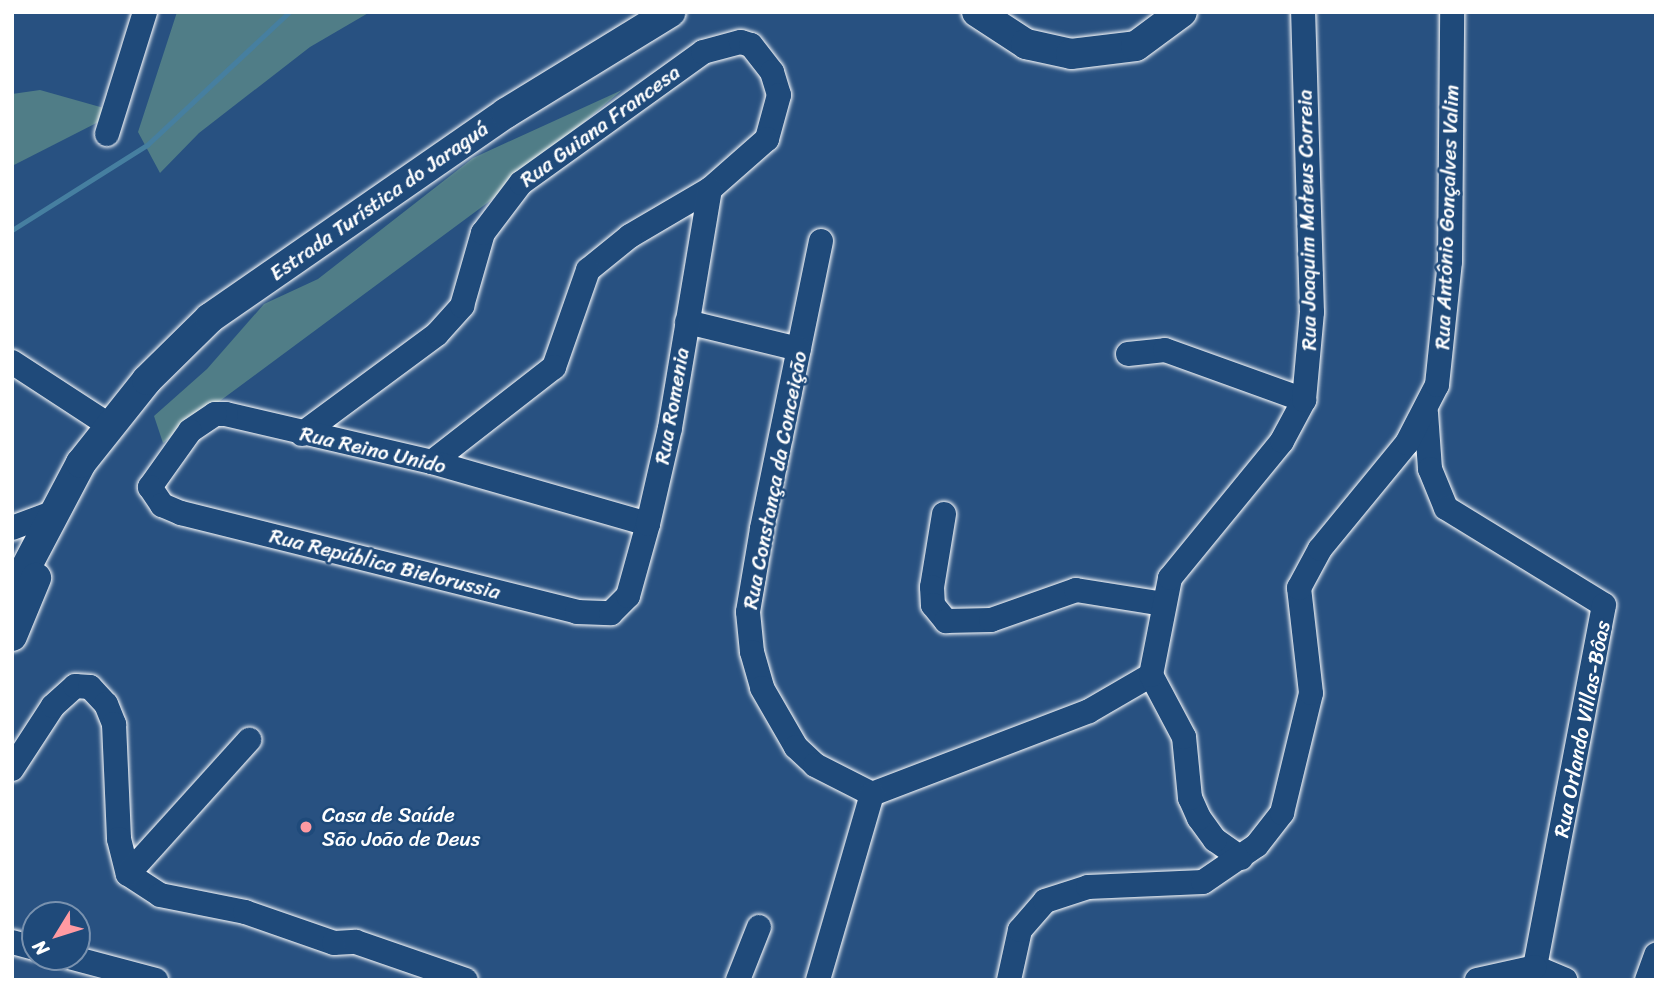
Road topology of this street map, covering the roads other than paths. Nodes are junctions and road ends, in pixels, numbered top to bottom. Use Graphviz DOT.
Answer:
graph roads {
  1 [pos="145,12"];
  2 [pos="639,12"];
  3 [pos="671,12"];
  4 [pos="977,12"];
  5 [pos="1182,12"];
  6 [pos="1303,12"];
  7 [pos="1452,12"];
  8 [pos="506,113"];
  9 [pos="107,134"];
  10 [pos="710,189"];
  11 [pos="821,241"];
  12 [pos="253,288"];
  13 [pos="687,322"];
  14 [pos="799,349"];
  15 [pos="1128,354"];
  16 [pos="12,362"];
  17 [pos="1304,400"];
  18 [pos="1426,414"];
  19 [pos="110,426"];
  20 [pos="302,433"];
  21 [pos="432,462"];
  22 [pos="162,505"];
  23 [pos="52,513"];
  24 [pos="944,514"];
  25 [pos="648,524"];
  26 [pos="12,528"];
  27 [pos="12,594"];
  28 [pos="1164,604"];
  29 [pos="611,613"];
  30 [pos="12,636"];
  31 [pos="1152,675"];
  32 [pos="249,740"];
  33 [pos="12,769"];
  34 [pos="872,794"];
  35 [pos="1241,858"];
  36 [pos="128,874"];
  37 [pos="759,927"];
  38 [pos="1656,955"];
  39 [pos="91,963"];
  40 [pos="1535,967"];
  41 [pos="156,980"];
  42 [pos="466,980"];
  43 [pos="738,980"];
  44 [pos="818,980"];
  45 [pos="1009,980"];
  46 [pos="1477,980"];
  47 [pos="1565,980"];
  48 [pos="1647,980"];
  1 -- 9 [label="street"];
  2 -- 8 [label="main road, Estrada Turística do Jaraguá"];
  3 -- 8 [label="main road, Estrada Turística do Jaraguá"];
  4 -- 5 [label="main road"];
  6 -- 17 [label="street, Rua Joaquim Mateus Correia"];
  7 -- 18 [label="street, Rua Antônio Gonçalves Valim"];
  8 -- 12 [label="main road, Estrada Turística do Jaraguá"];
  10 -- 13 [label="street, Rua Romenia"];
  10 -- 20 [label="street, Rua Guiana Francesa"];
  10 -- 21 [label="street"];
  11 -- 14 [label="street, Rua Constança da Conceição"];
  12 -- 19 [label="main road, Estrada Turística do Jaraguá"];
  12 -- 30 [label="main road, Estrada Turística do Jaraguá"];
  13 -- 14 [label="street"];
  13 -- 25 [label="street, Rua Romenia"];
  14 -- 34 [label="street, Rua Constança da Conceição"];
  15 -- 17 [label="street"];
  16 -- 19 [label="street"];
  17 -- 28 [label="street, Rua Joaquim Mateus Correia"];
  18 -- 35 [label="street, Rua Antônio Gonçalves Valim"];
  18 -- 40 [label="street, Rua Orlando Villas-Bôas"];
  19 -- 23 [label="main road, Estrada Turística do Jaraguá"];
  20 -- 21 [label="street, Rua Reino Unido"];
  20 -- 22 [label="street, Rua Reino Unido"];
  21 -- 25 [label="street, Rua Reino Unido"];
  22 -- 29 [label="street, Rua República Bielorussia"];
  23 -- 26 [label="street"];
  23 -- 27 [label="main road, Estrada Turística do Jaraguá"];
  24 -- 28 [label="street"];
  25 -- 29 [label="street, Rua Romenia"];
  28 -- 31 [label="street, Rua Joaquim Mateus Correia"];
  31 -- 34 [label="street"];
  31 -- 35 [label="street"];
  32 -- 36 [label="street"];
  33 -- 36 [label="street"];
  34 -- 44 [label="street"];
  35 -- 45 [label="street, Rua Antônio Gonçalves Valim"];
  36 -- 42 [label="street"];
  37 -- 43 [label="street"];
  38 -- 48 [label="street"];
  39 -- 41 [label="street"];
  40 -- 46 [label="street"];
  40 -- 47 [label="street"];
}
